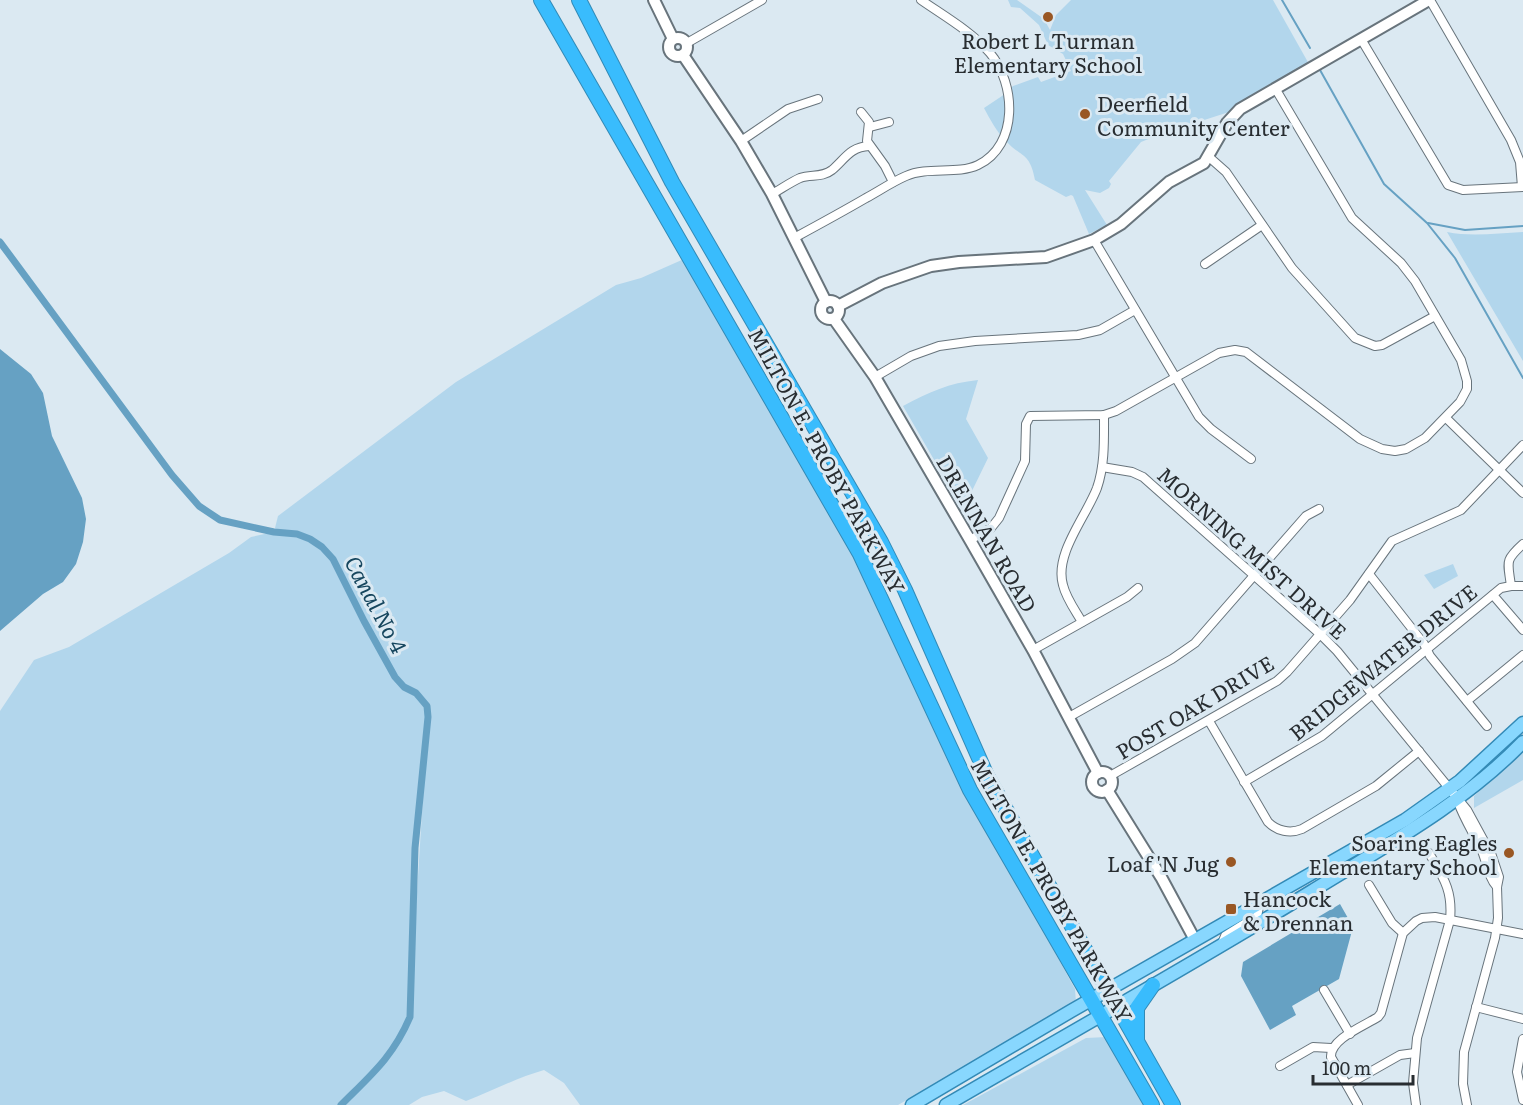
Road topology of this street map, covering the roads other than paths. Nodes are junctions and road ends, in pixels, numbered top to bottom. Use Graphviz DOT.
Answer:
graph roads {
  1 [pos="541,0"];
  2 [pos="579,0"];
  3 [pos="654,0"];
  4 [pos="762,0"];
  5 [pos="921,0"];
  6 [pos="1430,0"];
  7 [pos="673,39"];
  8 [pos="1361,39"];
  9 [pos="687,43"];
  10 [pos="683,56"];
  11 [pos="1275,88"];
  12 [pos="818,99"];
  13 [pos="861,112"];
  14 [pos="889,122"];
  15 [pos="870,127"];
  16 [pos="741,141"];
  17 [pos="869,146"];
  18 [pos="1209,157"];
  19 [pos="893,183"];
  20 [pos="1523,187"];
  21 [pos="772,194"];
  22 [pos="1262,225"];
  23 [pos="794,238"];
  24 [pos="1094,240"];
  25 [pos="1204,264"];
  26 [pos="826,302"];
  27 [pos="838,306"];
  28 [pos="1135,310"];
  29 [pos="1435,316"];
  30 [pos="834,319"];
  31 [pos="1251,343"];
  32 [pos="1246,352"];
  33 [pos="874,377"];
  34 [pos="1175,378"];
  35 [pos="1104,415"];
  36 [pos="1446,418"];
  37 [pos="1015,423"];
  38 [pos="1026,424"];
  39 [pos="1523,445"];
  40 [pos="1251,459"];
  41 [pos="1102,467"];
  42 [pos="1500,470"];
  43 [pos="1523,493"];
  44 [pos="1319,509"];
  45 [pos="970,540"];
  46 [pos="1523,544"];
  47 [pos="1369,574"];
  48 [pos="1253,575"];
  49 [pos="1511,586"];
  50 [pos="1523,586"];
  51 [pos="1138,588"];
  52 [pos="1493,595"];
  53 [pos="1082,622"];
  54 [pos="1523,630"];
  55 [pos="1320,634"];
  56 [pos="1427,649"];
  57 [pos="1033,650"];
  58 [pos="1523,655"];
  59 [pos="1373,694"];
  60 [pos="1467,701"];
  61 [pos="1069,717"];
  62 [pos="1209,721"];
  63 [pos="1523,723"];
  64 [pos="1487,726"];
  65 [pos="1523,742"];
  66 [pos="1419,751"];
  67 [pos="1098,773"];
  68 [pos="1110,776"];
  69 [pos="1244,782"];
  70 [pos="1107,790"];
  71 [pos="1454,793"];
  72 [pos="1429,853"];
  73 [pos="1369,885"];
  74 [pos="1260,903"];
  75 [pos="1450,920"];
  76 [pos="1496,928"];
  77 [pos="1402,933"];
  78 [pos="1523,934"];
  79 [pos="1195,940"];
  80 [pos="1220,947"];
  81 [pos="1153,985"];
  82 [pos="1324,990"];
  83 [pos="1108,991"];
  84 [pos="1091,1000"];
  85 [pos="1117,1006"];
  86 [pos="1476,1006"];
  87 [pos="1100,1016"];
  88 [pos="1523,1019"];
  89 [pos="1350,1034"];
  90 [pos="1523,1039"];
  91 [pos="1137,1042"];
  92 [pos="1331,1048"];
  93 [pos="1415,1053"];
  94 [pos="1280,1066"];
  95 [pos="1347,1085"];
  96 [pos="1523,1100"];
  97 [pos="1355,1104"];
  98 [pos="912,1105"];
  99 [pos="946,1105"];
  100 [pos="1152,1105"];
  101 [pos="1173,1105"];
  102 [pos="1416,1105"];
  103 [pos="1467,1105"];
  1 -- 84 [label="highway, MILTON E. PROBY PARKWAY"];
  2 -- 83 [label="highway, MILTON E. PROBY PARKWAY"];
  3 -- 7 [label="street"];
  4 -- 9 [label="street"];
  5 -- 19 [label="street"];
  6 -- 8 [label="street"];
  6 -- 20 [label="street"];
  7 -- 9 [label="street"];
  7 -- 10 [label="street"];
  8 -- 11 [label="street"];
  8 -- 20 [label="street"];
  9 -- 10 [label="street"];
  10 -- 16 [label="street"];
  11 -- 18 [label="street"];
  11 -- 29 [label="street"];
  12 -- 16 [label="street"];
  13 -- 15 [label="street"];
  14 -- 15 [label="street"];
  15 -- 17 [label="street"];
  16 -- 21 [label="street"];
  17 -- 19 [label="street"];
  17 -- 21 [label="street"];
  18 -- 22 [label="street"];
  18 -- 24 [label="street"];
  19 -- 23 [label="street"];
  21 -- 23 [label="street"];
  22 -- 25 [label="street"];
  22 -- 29 [label="street"];
  23 -- 26 [label="street"];
  24 -- 27 [label="street"];
  24 -- 28 [label="street"];
  26 -- 27 [label="street"];
  26 -- 30 [label="street"];
  27 -- 30 [label="street"];
  28 -- 33 [label="street"];
  28 -- 34 [label="street"];
  29 -- 36 [label="street"];
  30 -- 33 [label="street, DRENNAN ROAD"];
  31 -- 32 [label="street"];
  32 -- 34 [label="street"];
  32 -- 36 [label="street"];
  33 -- 45 [label="street, DRENNAN ROAD"];
  34 -- 35 [label="street"];
  34 -- 40 [label="street"];
  35 -- 38 [label="street"];
  35 -- 41 [label="street"];
  36 -- 42 [label="street"];
  37 -- 38 [label="street"];
  38 -- 45 [label="street"];
  39 -- 42 [label="street, POST OAK DRIVE"];
  41 -- 48 [label="street, MORNING MIST DRIVE"];
  41 -- 53 [label="street"];
  42 -- 43 [label="street"];
  42 -- 47 [label="street, POST OAK DRIVE"];
  44 -- 48 [label="street"];
  45 -- 57 [label="street, DRENNAN ROAD"];
  46 -- 49 [label="street"];
  47 -- 55 [label="street, POST OAK DRIVE"];
  47 -- 56 [label="street"];
  48 -- 55 [label="street, MORNING MIST DRIVE"];
  48 -- 61 [label="street"];
  49 -- 50 [label="street, BRIDGEWATER DRIVE"];
  49 -- 52 [label="street, BRIDGEWATER DRIVE"];
  51 -- 53 [label="street"];
  52 -- 54 [label="street"];
  52 -- 56 [label="street, BRIDGEWATER DRIVE"];
  53 -- 57 [label="street"];
  55 -- 59 [label="street, MORNING MIST DRIVE"];
  55 -- 62 [label="street, POST OAK DRIVE"];
  56 -- 59 [label="street, BRIDGEWATER DRIVE"];
  56 -- 60 [label="street"];
  57 -- 61 [label="street, DRENNAN ROAD"];
  58 -- 60 [label="street"];
  59 -- 66 [label="street, MORNING MIST DRIVE"];
  59 -- 69 [label="street, BRIDGEWATER DRIVE"];
  60 -- 64 [label="street"];
  61 -- 67 [label="street, DRENNAN ROAD"];
  62 -- 68 [label="street, POST OAK DRIVE"];
  62 -- 69 [label="street"];
  63 -- 71 [label="main road"];
  65 -- 71 [label="main road"];
  66 -- 69 [label="street"];
  66 -- 71 [label="street, MORNING MIST DRIVE"];
  67 -- 68 [label="street"];
  67 -- 70 [label="street"];
  68 -- 70 [label="street"];
  70 -- 79 [label="street"];
  71 -- 74 [label="main road"];
  71 -- 76 [label="street, MORNING MIST DRIVE"];
  71 -- 80 [label="main road"];
  72 -- 75 [label="street"];
  73 -- 77 [label="street"];
  74 -- 79 [label="main road"];
  74 -- 80 [label="street"];
  75 -- 76 [label="street"];
  75 -- 77 [label="street"];
  75 -- 93 [label="street"];
  76 -- 78 [label="street"];
  76 -- 86 [label="street"];
  77 -- 89 [label="street"];
  79 -- 83 [label="main road"];
  80 -- 81 [label="main road"];
  81 -- 85 [label="main road"];
  81 -- 91 [label="highway"];
  82 -- 89 [label="street"];
  83 -- 84 [label="main road"];
  83 -- 85 [label="highway, MILTON E. PROBY PARKWAY"];
  84 -- 87 [label="highway, MILTON E. PROBY PARKWAY"];
  84 -- 98 [label="main road"];
  85 -- 87 [label="main road"];
  85 -- 91 [label="highway, MILTON E. PROBY PARKWAY"];
  86 -- 88 [label="street"];
  86 -- 103 [label="street"];
  87 -- 99 [label="main road"];
  87 -- 100 [label="highway, MILTON E. PROBY PARKWAY"];
  89 -- 92 [label="street"];
  90 -- 96 [label="street"];
  91 -- 101 [label="highway, MILTON E. PROBY PARKWAY"];
  92 -- 94 [label="street"];
  92 -- 95 [label="street"];
  93 -- 95 [label="street"];
  93 -- 102 [label="street"];
  95 -- 97 [label="street"];
}
